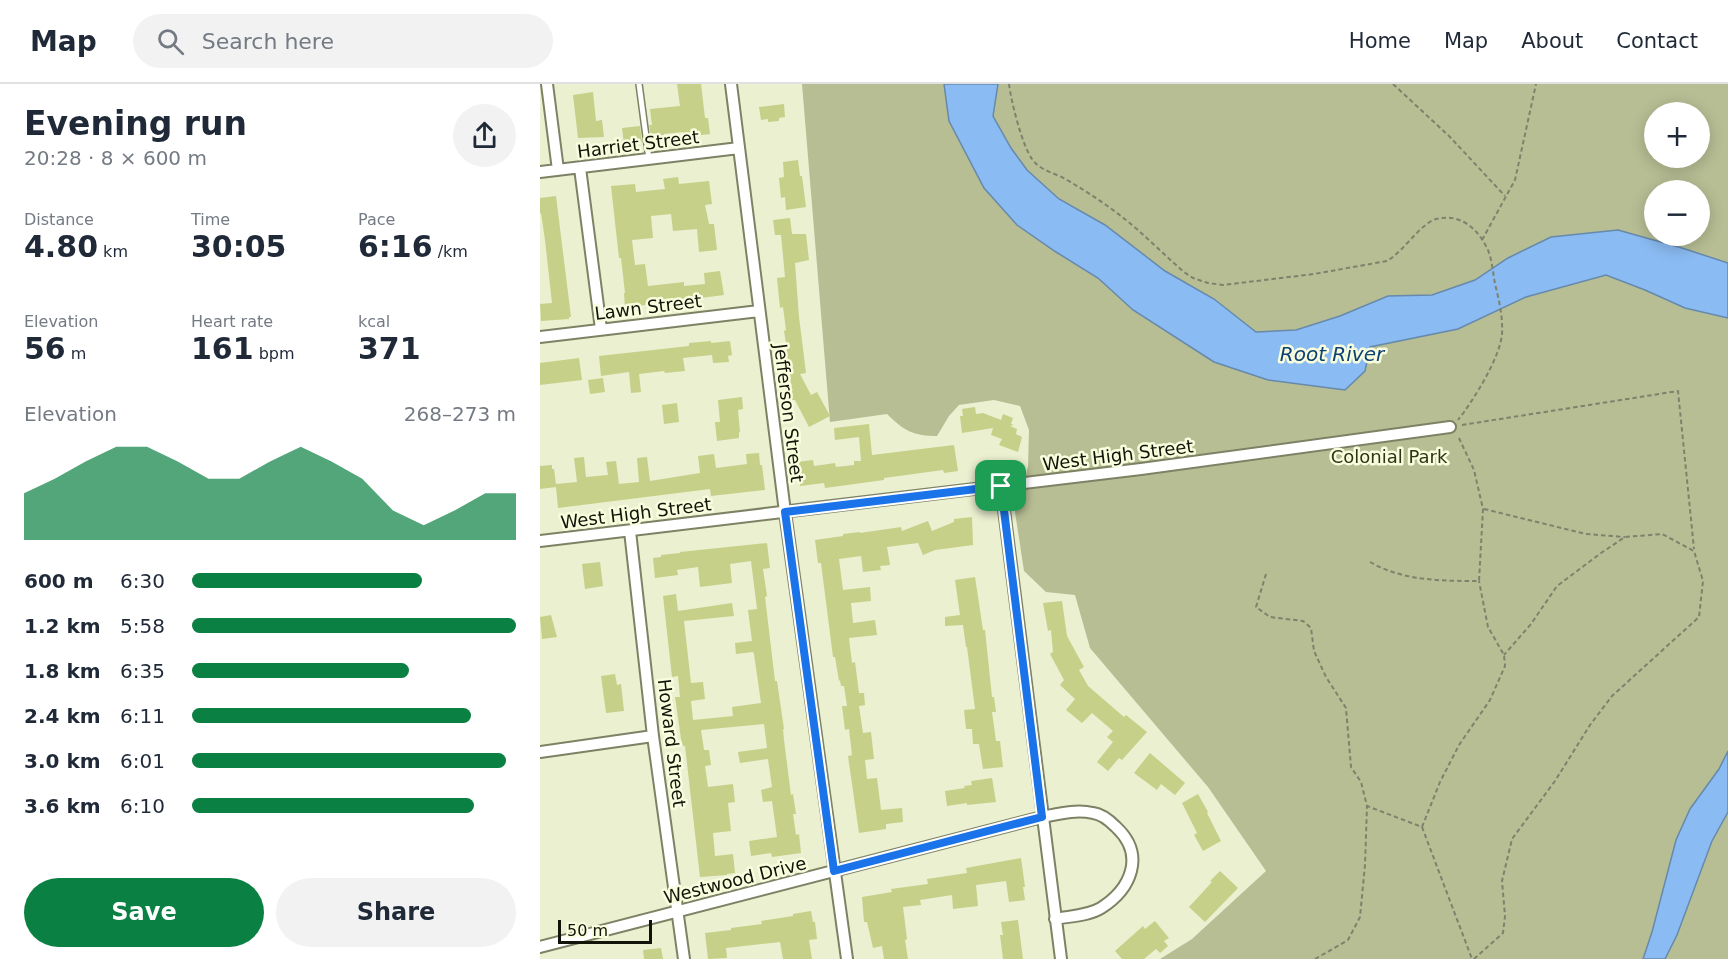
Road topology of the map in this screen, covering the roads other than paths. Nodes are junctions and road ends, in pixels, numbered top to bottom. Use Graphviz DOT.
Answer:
graph roads {
  1 [pos="547,84"];
  2 [pos="639,84"];
  3 [pos="730,84"];
  4 [pos="739,148"];
  5 [pos="649,159"];
  6 [pos="580,168"];
  7 [pos="558,170"];
  8 [pos="540,172"];
  9 [pos="759,311"];
  10 [pos="601,329"];
  11 [pos="540,337"];
  12 [pos="1450,427"];
  13 [pos="1001,486"];
  14 [pos="785,512"];
  15 [pos="630,531"];
  16 [pos="540,541"];
  17 [pos="653,736"];
  18 [pos="540,752"];
  19 [pos="1042,817"];
  20 [pos="834,871"];
  21 [pos="678,911"];
  22 [pos="1055,919"];
  23 [pos="540,947"];
  24 [pos="684,959"];
  25 [pos="847,959"];
  26 [pos="1061,959"];
  1 -- 7 [label="street"];
  2 -- 5 [label="lane"];
  3 -- 4 [label="street, Jefferson Street"];
  4 -- 5 [label="street, Harriet Street"];
  4 -- 9 [label="street, Jefferson Street"];
  5 -- 6 [label="street, Harriet Street"];
  6 -- 7 [label="street, Harriet Street"];
  6 -- 10 [label="street"];
  7 -- 8 [label="street, Harriet Street"];
  9 -- 10 [label="street, Lawn Street"];
  9 -- 14 [label="street, Jefferson Street"];
  10 -- 11 [label="street, Lawn Street"];
  12 -- 13 [label="street, West High Street"];
  13 -- 14 [label="street, West High Street"];
  13 -- 19 [label="street"];
  14 -- 15 [label="street, West High Street"];
  14 -- 20 [label="street, Jefferson Street"];
  15 -- 16 [label="street, West High Street"];
  15 -- 17 [label="street, Howard Street"];
  17 -- 18 [label="street"];
  17 -- 21 [label="street, Howard Street"];
  19 -- 20 [label="street, Westwood Drive"];
  19 -- 22 [label="street"];
  19 -- 22 [label="street, Westwood Drive"];
  20 -- 21 [label="street, Westwood Drive"];
  20 -- 25 [label="street, Jefferson Street"];
  21 -- 23 [label="street, Westwood Drive"];
  21 -- 24 [label="street, Howard Street"];
  22 -- 26 [label="street"];
}
